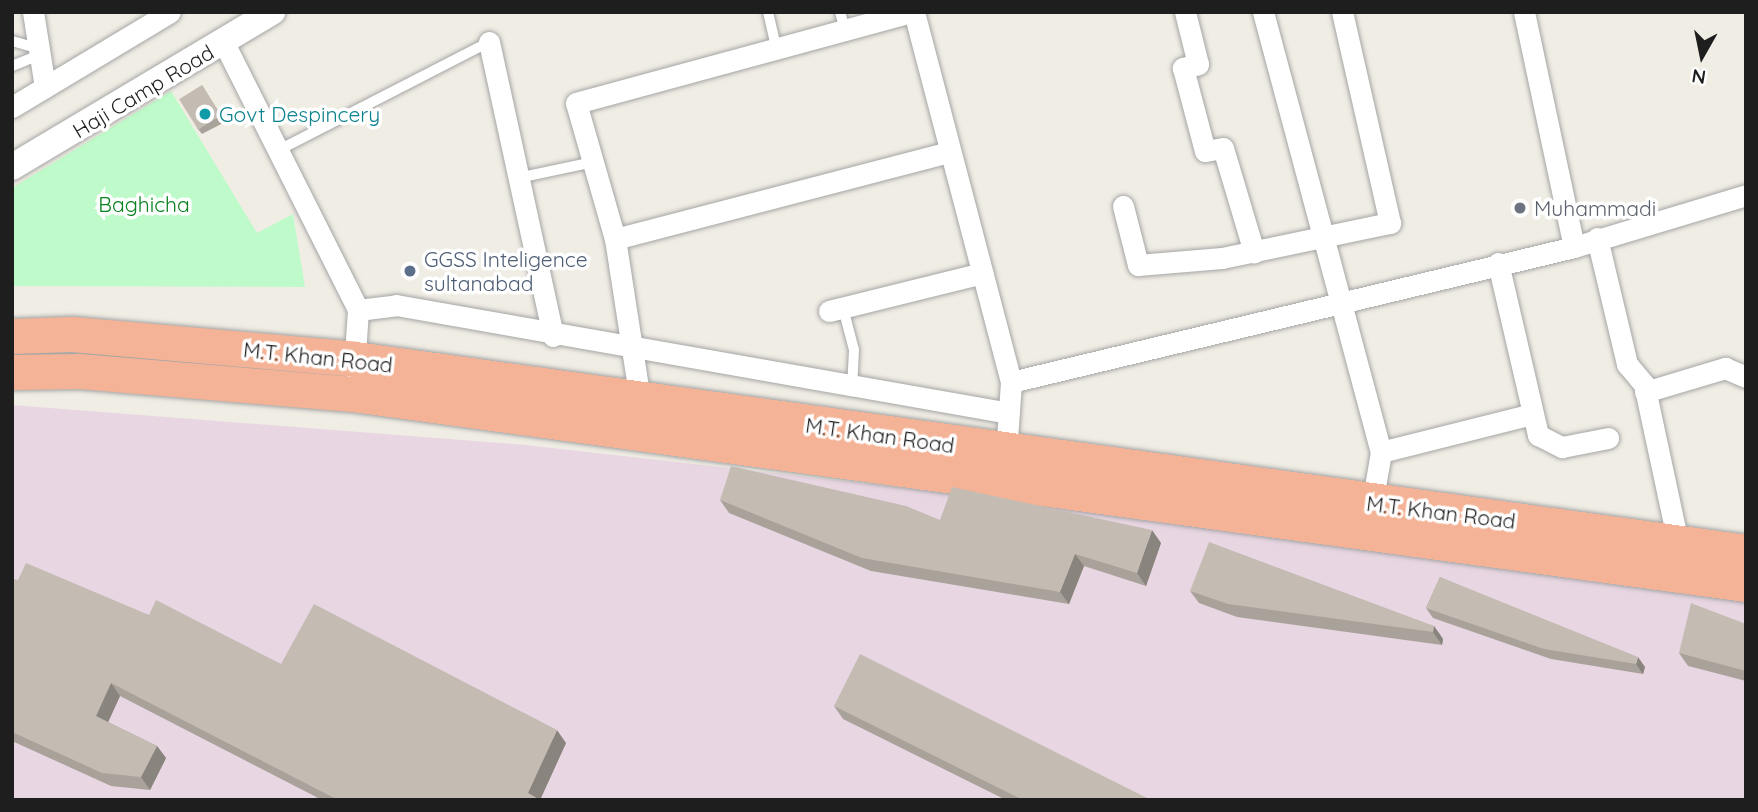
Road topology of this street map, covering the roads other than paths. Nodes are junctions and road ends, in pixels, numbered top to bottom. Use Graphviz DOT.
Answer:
graph roads {
  1 [pos="33,12"];
  2 [pos="170,12"];
  3 [pos="768,12"];
  4 [pos="913,12"];
  5 [pos="1185,12"];
  6 [pos="1263,12"];
  7 [pos="1342,12"];
  8 [pos="1524,12"];
  9 [pos="255,16"];
  10 [pos="843,21"];
  11 [pos="12,41"];
  12 [pos="489,42"];
  13 [pos="223,43"];
  14 [pos="776,46"];
  15 [pos="38,51"];
  16 [pos="12,66"];
  17 [pos="45,87"];
  18 [pos="12,107"];
  19 [pos="275,152"];
  20 [pos="950,152"];
  21 [pos="593,162"];
  22 [pos="12,167"];
  23 [pos="516,178"];
  24 [pos="1746,195"];
  25 [pos="1123,206"];
  26 [pos="1597,238"];
  27 [pos="615,239"];
  28 [pos="1321,241"];
  29 [pos="1574,247"];
  30 [pos="1254,252"];
  31 [pos="1498,263"];
  32 [pos="982,273"];
  33 [pos="1337,302"];
  34 [pos="836,309"];
  35 [pos="358,310"];
  36 [pos="12,336"];
  37 [pos="553,336"];
  38 [pos="632,351"];
  39 [pos="355,359"];
  40 [pos="12,372"];
  41 [pos="1746,377"];
  42 [pos="1011,382"];
  43 [pos="852,387"];
  44 [pos="1645,392"];
  45 [pos="353,394"];
  46 [pos="640,400"];
  47 [pos="1009,413"];
  48 [pos="1532,414"];
  49 [pos="1608,438"];
  50 [pos="1381,452"];
  51 [pos="1006,454"];
  52 [pos="1372,503"];
  53 [pos="1678,543"];
  54 [pos="1746,552"];
  55 [pos="1746,584"];
  1 -- 15 [label="street"];
  2 -- 17 [label="street"];
  3 -- 14 [label="lane"];
  4 -- 10 [label="street"];
  4 -- 20 [label="street"];
  5 -- 30 [label="street"];
  6 -- 28 [label="street"];
  7 -- 28 [label="street"];
  8 -- 29 [label="street"];
  9 -- 13 [label="street, Haji Camp Road"];
  10 -- 14 [label="street"];
  11 -- 15 [label="lane"];
  12 -- 19 [label="lane"];
  12 -- 23 [label="street"];
  13 -- 19 [label="street"];
  13 -- 22 [label="street, Haji Camp Road"];
  14 -- 21 [label="street"];
  15 -- 16 [label="lane"];
  15 -- 17 [label="street"];
  17 -- 18 [label="street"];
  19 -- 35 [label="street"];
  20 -- 27 [label="street"];
  20 -- 32 [label="street"];
  21 -- 23 [label="lane"];
  21 -- 27 [label="street"];
  23 -- 37 [label="street"];
  24 -- 26 [label="street"];
  25 -- 30 [label="street"];
  26 -- 29 [label="street"];
  26 -- 44 [label="street"];
  27 -- 38 [label="street"];
  28 -- 30 [label="street"];
  28 -- 33 [label="street"];
  29 -- 31 [label="street"];
  31 -- 33 [label="street"];
  31 -- 48 [label="street"];
  32 -- 34 [label="street"];
  32 -- 42 [label="street"];
  33 -- 42 [label="street"];
  33 -- 50 [label="street"];
  34 -- 43 [label="lane"];
  35 -- 37 [label="street"];
  35 -- 39 [label="street"];
  36 -- 39 [label="highway, M.T. Khan Road"];
  37 -- 38 [label="street"];
  38 -- 43 [label="street"];
  38 -- 46 [label="street"];
  39 -- 45 [label="street"];
  39 -- 46 [label="highway, M.T. Khan Road"];
  40 -- 45 [label="highway, M.T. Khan Road"];
  41 -- 44 [label="street"];
  42 -- 47 [label="street"];
  43 -- 47 [label="street"];
  44 -- 53 [label="street"];
  45 -- 55 [label="highway, M.T. Khan Road"];
  46 -- 51 [label="highway, M.T. Khan Road"];
  47 -- 51 [label="street"];
  48 -- 49 [label="street"];
  48 -- 50 [label="street"];
  50 -- 52 [label="street"];
  51 -- 52 [label="highway, M.T. Khan Road"];
  52 -- 53 [label="highway, M.T. Khan Road"];
  53 -- 54 [label="highway, M.T. Khan Road"];
}
